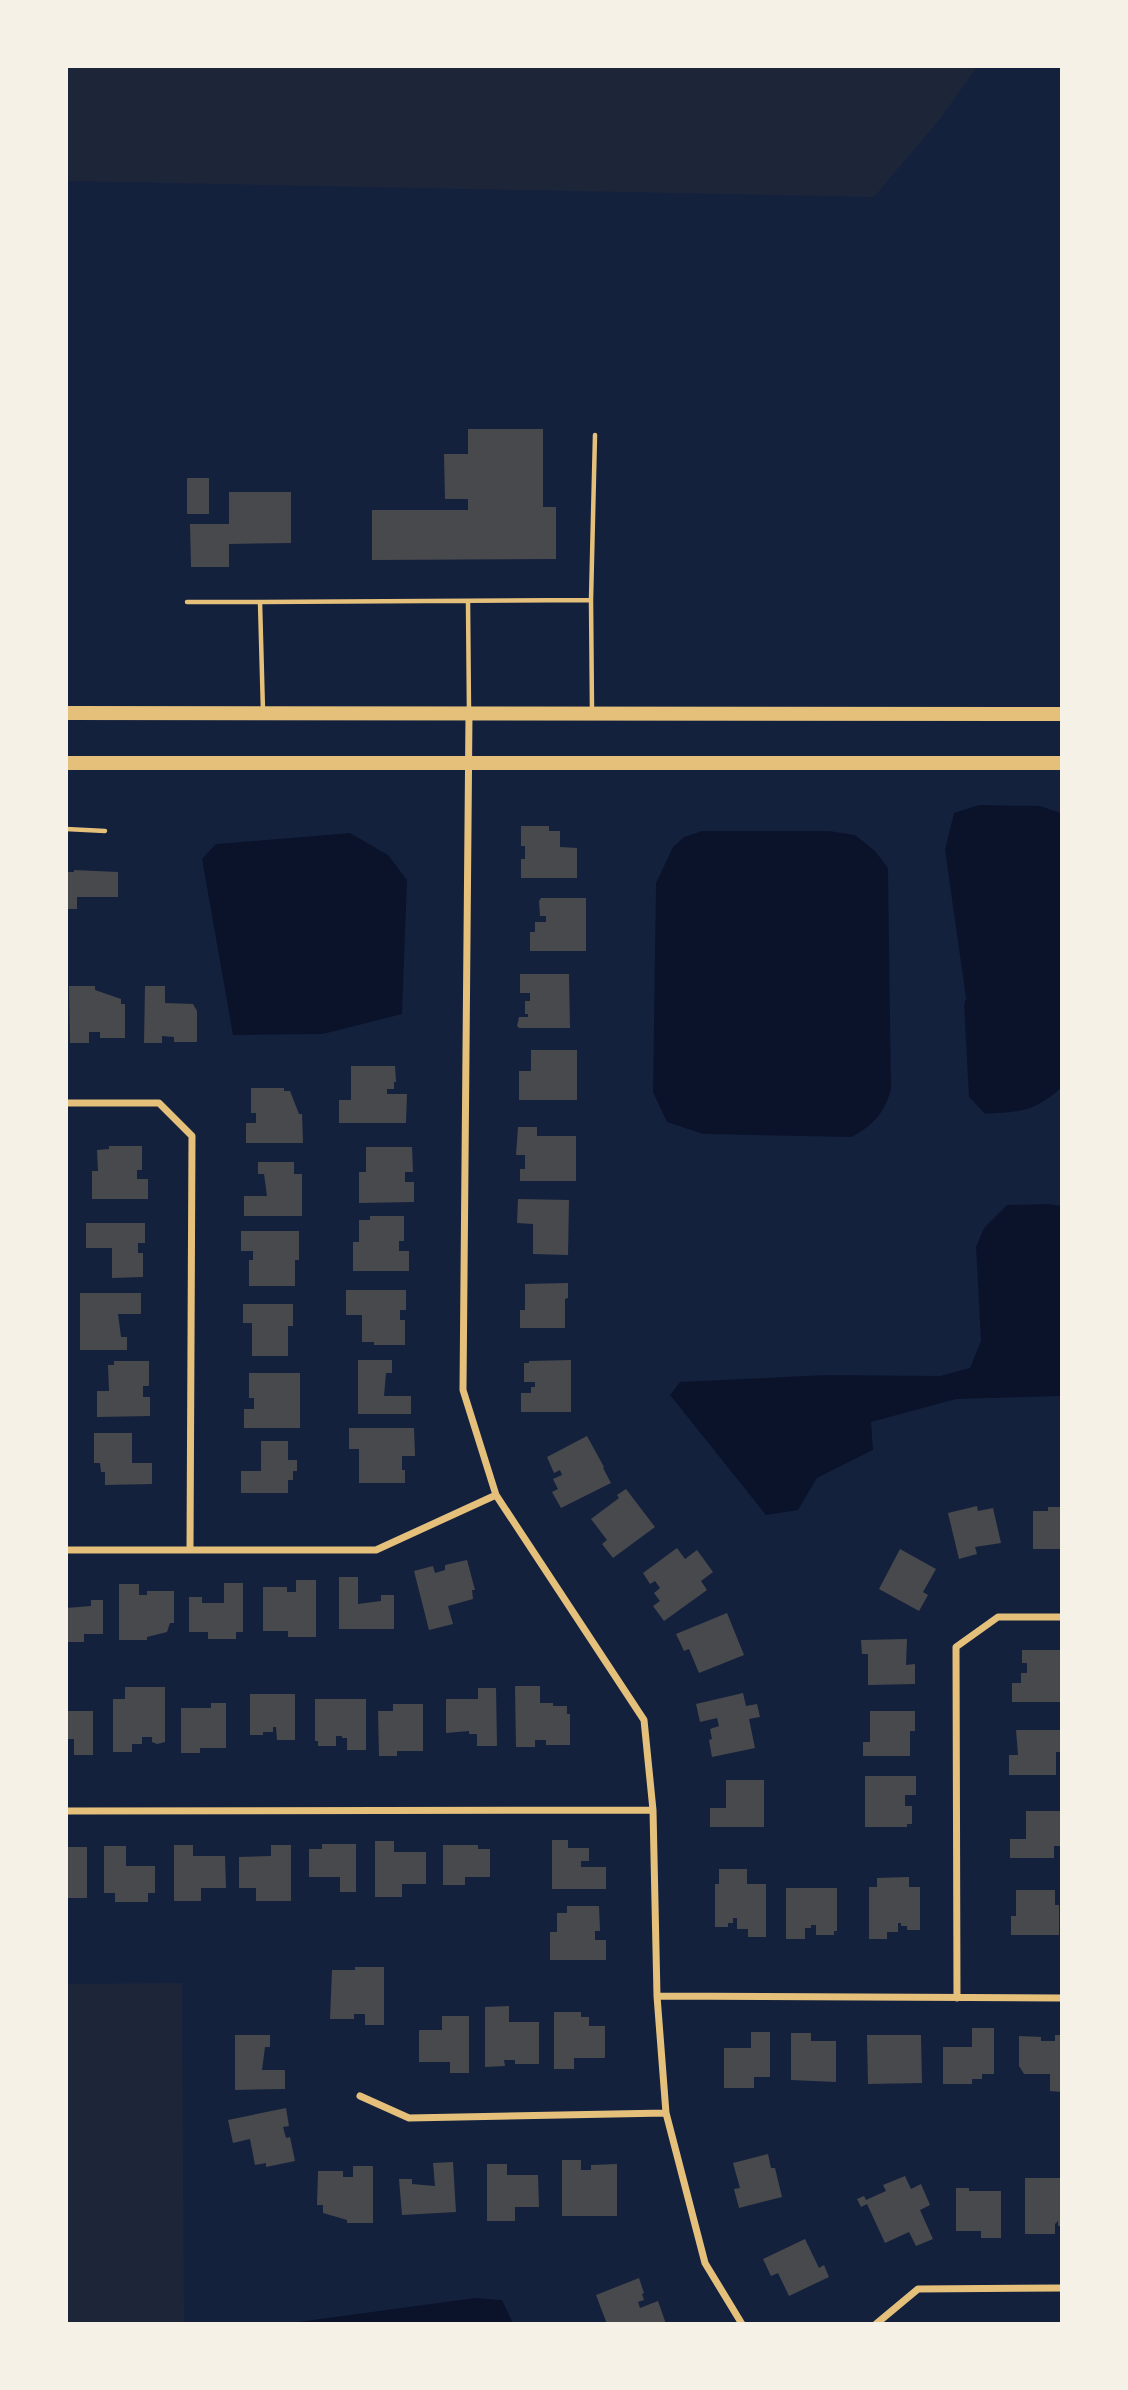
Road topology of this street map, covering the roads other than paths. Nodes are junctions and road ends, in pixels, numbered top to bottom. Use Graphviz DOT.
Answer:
graph roads {
  1 [pos="595,435"];
  2 [pos="591,600"];
  3 [pos="468,601"];
  4 [pos="187,602"];
  5 [pos="260,602"];
  6 [pos="66,713"];
  7 [pos="263,713"];
  8 [pos="469,713"];
  9 [pos="592,713"];
  10 [pos="1062,714"];
  11 [pos="66,763"];
  12 [pos="469,763"];
  13 [pos="1062,763"];
  14 [pos="66,829"];
  15 [pos="105,831"];
  16 [pos="66,1103"];
  17 [pos="496,1495"];
  18 [pos="66,1550"];
  19 [pos="190,1550"];
  20 [pos="1062,1617"];
  21 [pos="653,1810"];
  22 [pos="66,1811"];
  23 [pos="657,1996"];
  24 [pos="957,1998"];
  25 [pos="1062,1998"];
  26 [pos="360,2096"];
  27 [pos="666,2113"];
  28 [pos="1062,2288"];
  29 [pos="743,2323"];
  30 [pos="876,2323"];
  1 -- 2 [label="lane"];
  2 -- 3 [label="lane"];
  2 -- 9 [label="lane"];
  3 -- 5 [label="lane"];
  3 -- 8 [label="lane"];
  4 -- 5 [label="lane"];
  5 -- 7 [label="lane"];
  6 -- 7 [label="main road"];
  7 -- 8 [label="main road"];
  8 -- 9 [label="main road"];
  8 -- 12 [label="street"];
  9 -- 10 [label="main road"];
  11 -- 12 [label="main road"];
  12 -- 13 [label="main road"];
  12 -- 17 [label="street"];
  14 -- 15 [label="lane"];
  16 -- 19 [label="street"];
  17 -- 19 [label="street"];
  17 -- 21 [label="street"];
  18 -- 19 [label="street"];
  20 -- 24 [label="street"];
  21 -- 22 [label="street"];
  21 -- 23 [label="street"];
  23 -- 24 [label="street"];
  23 -- 27 [label="street"];
  24 -- 25 [label="street"];
  26 -- 27 [label="street"];
  27 -- 29 [label="street"];
  28 -- 30 [label="street"];
}
